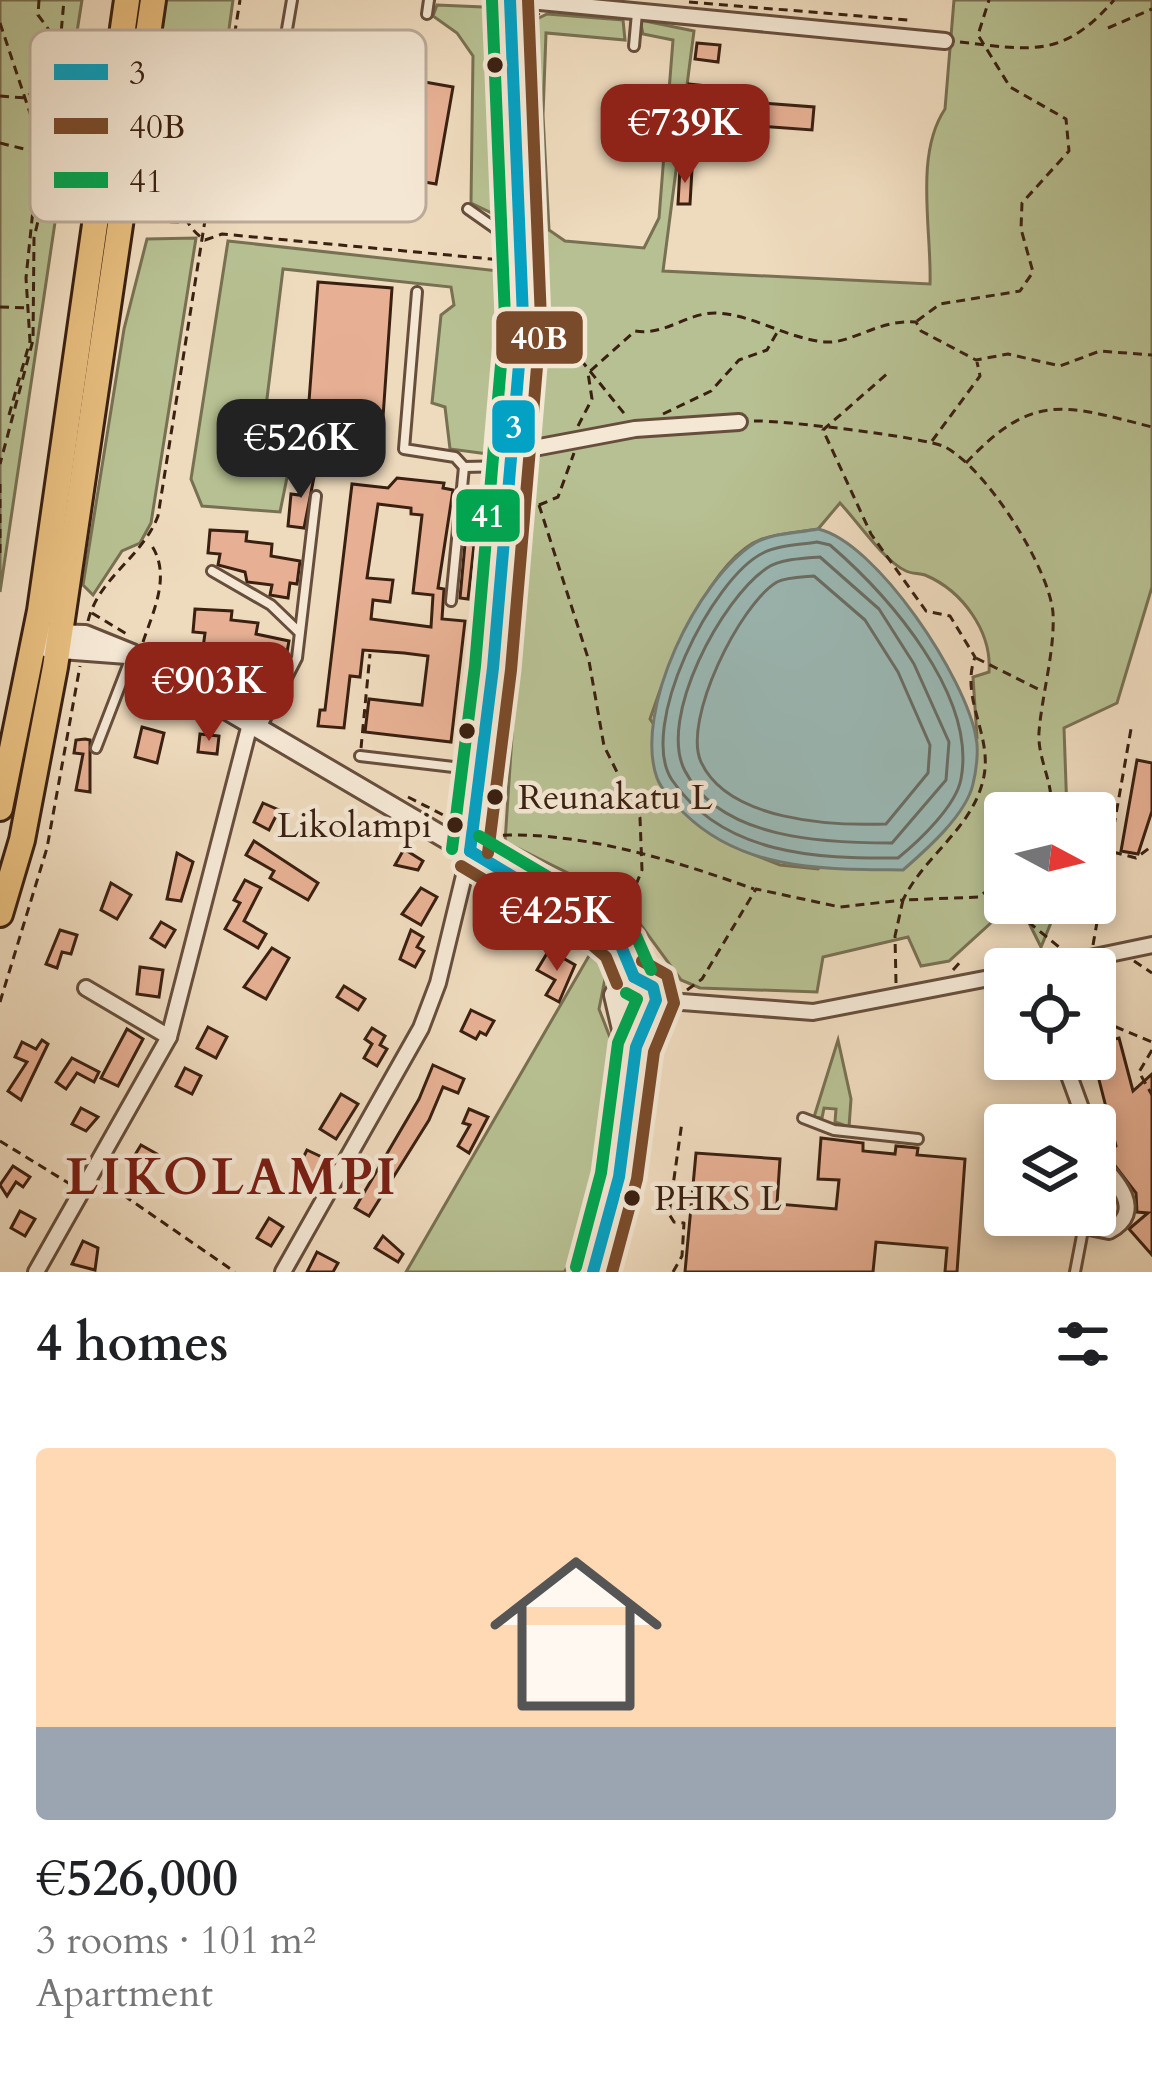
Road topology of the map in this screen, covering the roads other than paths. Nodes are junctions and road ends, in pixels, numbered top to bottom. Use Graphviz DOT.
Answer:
graph roads {
  1 [pos="127,0"];
  2 [pos="153,0"];
  3 [pos="292,0"];
  4 [pos="429,0"];
  5 [pos="510,0"];
  6 [pos="519,0"];
  7 [pos="700,6"];
  8 [pos="637,11"];
  9 [pos="427,14"];
  10 [pos="124,30"];
  11 [pos="149,30"];
  12 [pos="287,30"];
  13 [pos="945,40"];
  14 [pos="634,46"];
  15 [pos="468,209"];
  16 [pos="105,222"];
  17 [pos="122,222"];
  18 [pos="513,231"];
  19 [pos="417,292"];
  20 [pos="739,422"];
  21 [pos="464,467"];
  22 [pos="507,467"];
  23 [pos="316,496"];
  24 [pos="212,571"];
  25 [pos="451,602"];
  26 [pos="300,634"];
  27 [pos="64,642"];
  28 [pos="137,649"];
  29 [pos="255,727"];
  30 [pos="96,748"];
  31 [pos="360,756"];
  32 [pos="471,769"];
  33 [pos="0,808"];
  34 [pos="470,851"];
  35 [pos="0,914"];
  36 [pos="1152,945"];
  37 [pos="1116,954"];
  38 [pos="634,977"];
  39 [pos="984,979"];
  40 [pos="86,988"];
  41 [pos="652,1008"];
  42 [pos="621,1014"];
  43 [pos="170,1037"];
  44 [pos="630,1080"];
  45 [pos="803,1118"];
  46 [pos="919,1139"];
  47 [pos="1116,1182"];
  48 [pos="1116,1227"];
  49 [pos="1082,1236"];
  50 [pos="36,1272"];
  51 [pos="283,1272"];
  52 [pos="593,1272"];
  53 [pos="1076,1272"];
  1 -- 10 [label="main road"];
  2 -- 11 [label="main road"];
  3 -- 12 [label="lane"];
  4 -- 9 [label="lane"];
  5 -- 18 [label="street"];
  6 -- 8 [label="street"];
  7 -- 8 [label="street"];
  7 -- 13 [label="street"];
  8 -- 14 [label="lane"];
  15 -- 18 [label="lane"];
  16 -- 27 [label="main road"];
  17 -- 27 [label="main road"];
  18 -- 22 [label="street"];
  19 -- 21 [label="lane"];
  20 -- 22 [label="street"];
  21 -- 22 [label="lane"];
  21 -- 25 [label="lane"];
  22 -- 32 [label="street"];
  23 -- 26 [label="lane"];
  24 -- 26 [label="lane"];
  26 -- 29 [label="lane"];
  27 -- 28 [label="street"];
  27 -- 33 [label="main road"];
  27 -- 35 [label="main road"];
  28 -- 29 [label="street"];
  28 -- 30 [label="lane"];
  29 -- 34 [label="street"];
  29 -- 43 [label="street"];
  31 -- 32 [label="lane"];
  32 -- 34 [label="street"];
  34 -- 38 [label="street"];
  34 -- 51 [label="street"];
  36 -- 37 [label="street"];
  38 -- 41 [label="street"];
  38 -- 42 [label="street"];
  39 -- 41 [label="street"];
  40 -- 43 [label="street"];
  41 -- 42 [label="street"];
  41 -- 44 [label="street"];
  42 -- 44 [label="street"];
  43 -- 50 [label="street"];
  44 -- 52 [label="street"];
  45 -- 46 [label="lane"];
  47 -- 48 [label="street"];
  49 -- 53 [label="lane"];
}
